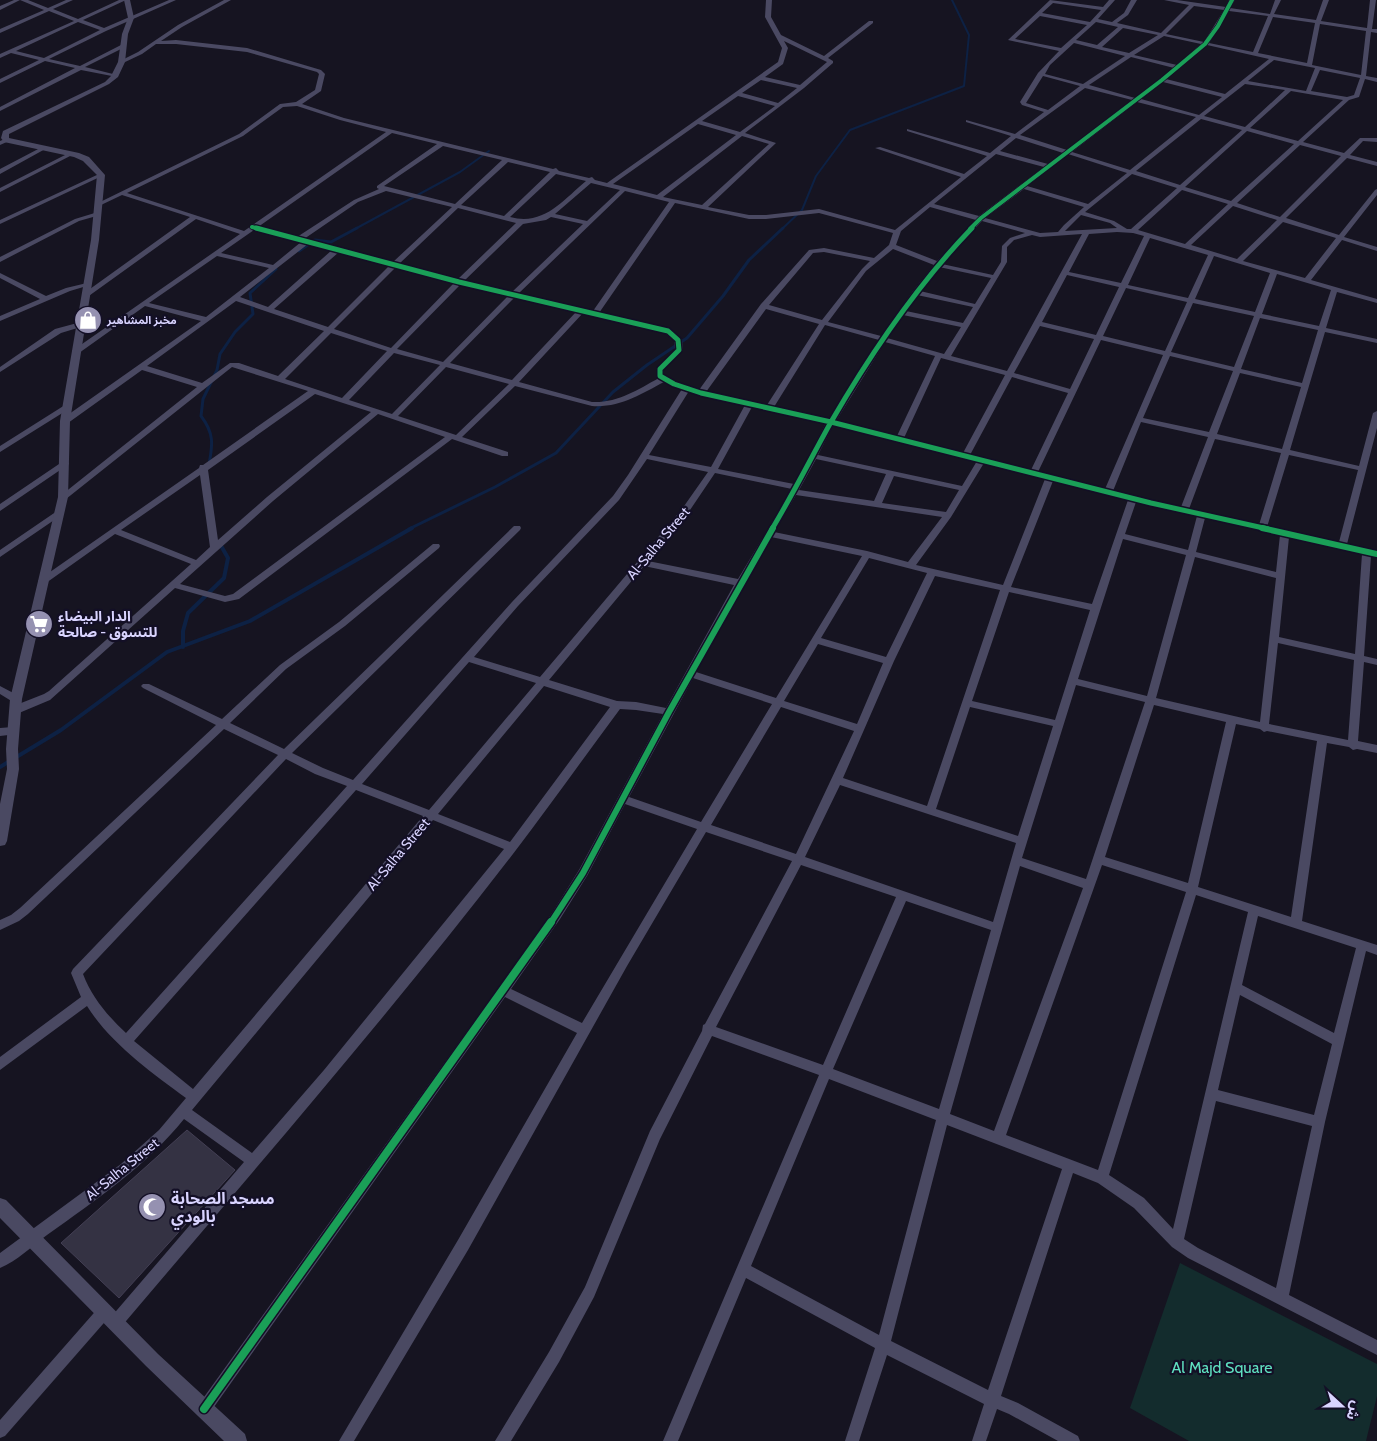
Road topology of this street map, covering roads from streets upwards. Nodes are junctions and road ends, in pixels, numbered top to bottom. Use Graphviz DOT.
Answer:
graph roads {
  1 [pos="18,0"];
  2 [pos="23,0"];
  3 [pos="70,0"];
  4 [pos="122,0"];
  5 [pos="127,0"];
  6 [pos="173,0"];
  7 [pos="228,0"];
  8 [pos="769,0"];
  9 [pos="1112,0"];
  10 [pos="1134,0"];
  11 [pos="1167,0"];
  12 [pos="1232,0"];
  13 [pos="1278,0"];
  14 [pos="1326,0"];
  15 [pos="1373,0"];
  16 [pos="1178,1"];
  17 [pos="1192,4"];
  18 [pos="0,8"];
  19 [pos="50,9"];
  20 [pos="1105,9"];
  21 [pos="1227,9"];
  22 [pos="1039,14"];
  23 [pos="1272,16"];
  24 [pos="131,18"];
  25 [pos="75,21"];
  26 [pos="871,22"];
  27 [pos="1093,22"];
  28 [pos="1318,22"];
  29 [pos="1113,24"];
  30 [pos="1122,26"];
  31 [pos="104,30"];
  32 [pos="1368,30"];
  33 [pos="0,31"];
  34 [pos="1377,31"];
  35 [pos="1162,35"];
  36 [pos="778,36"];
  37 [pos="1072,41"];
  38 [pos="154,43"];
  39 [pos="1205,44"];
  40 [pos="123,46"];
  41 [pos="1098,47"];
  42 [pos="0,49"];
  43 [pos="1061,50"];
  44 [pos="10,51"];
  45 [pos="1130,55"];
  46 [pos="1254,55"];
  47 [pos="0,56"];
  48 [pos="826,58"];
  49 [pos="44,59"];
  50 [pos="1272,59"];
  51 [pos="121,62"];
  52 [pos="1309,66"];
  53 [pos="1178,67"];
  54 [pos="80,68"];
  55 [pos="1318,68"];
  56 [pos="1040,74"];
  57 [pos="115,76"];
  58 [pos="1363,77"];
  59 [pos="762,78"];
  60 [pos="1162,80"];
  61 [pos="1377,80"];
  62 [pos="0,81"];
  63 [pos="1244,82"];
  64 [pos="1084,86"];
  65 [pos="802,87"];
  66 [pos="1289,90"];
  67 [pos="1308,93"];
  68 [pos="738,94"];
  69 [pos="1226,96"];
  70 [pos="1347,99"];
  71 [pos="1136,100"];
  72 [pos="297,104"];
  73 [pos="779,105"];
  74 [pos="0,109"];
  75 [pos="1049,112"];
  76 [pos="1201,117"];
  77 [pos="968,121"];
  78 [pos="697,122"];
  79 [pos="1247,129"];
  80 [pos="909,130"];
  81 [pos="391,131"];
  82 [pos="742,134"];
  83 [pos="3,137"];
  84 [pos="1014,137"];
  85 [pos="1377,140"];
  86 [pos="1298,142"];
  87 [pos="444,143"];
  88 [pos="44,148"];
  89 [pos="878,148"];
  90 [pos="1065,152"];
  91 [pos="993,153"];
  92 [pos="71,154"];
  93 [pos="1346,156"];
  94 [pos="507,159"];
  95 [pos="1377,164"];
  96 [pos="1047,166"];
  97 [pos="556,170"];
  98 [pos="0,172"];
  99 [pos="1131,172"];
  100 [pos="102,174"];
  101 [pos="965,176"];
  102 [pos="592,179"];
  103 [pos="609,184"];
  104 [pos="1022,186"];
  105 [pos="625,188"];
  106 [pos="1181,188"];
  107 [pos="385,189"];
  108 [pos="0,190"];
  109 [pos="1377,191"];
  110 [pos="121,193"];
  111 [pos="658,197"];
  112 [pos="673,201"];
  113 [pos="99,204"];
  114 [pos="1231,204"];
  115 [pos="929,205"];
  116 [pos="1089,206"];
  117 [pos="458,207"];
  118 [pos="703,208"];
  119 [pos="1080,213"];
  120 [pos="98,214"];
  121 [pos="551,215"];
  122 [pos="195,217"];
  123 [pos="506,218"];
  124 [pos="981,218"];
  125 [pos="1282,220"];
  126 [pos="0,222"];
  127 [pos="521,222"];
  128 [pos="587,223"];
  129 [pos="252,227"];
  130 [pos="1129,231"];
  131 [pos="245,232"];
  132 [pos="896,232"];
  133 [pos="1033,232"];
  134 [pos="1086,232"];
  135 [pos="1060,234"];
  136 [pos="1148,235"];
  137 [pos="1340,238"];
  138 [pos="303,240"];
  139 [pos="892,246"];
  140 [pos="1186,246"];
  141 [pos="338,249"];
  142 [pos="1377,249"];
  143 [pos="215,253"];
  144 [pos="1212,253"];
  145 [pos="0,260"];
  146 [pos="876,260"];
  147 [pos="1239,261"];
  148 [pos="394,265"];
  149 [pos="937,265"];
  150 [pos="274,267"];
  151 [pos="1274,272"];
  152 [pos="1065,273"];
  153 [pos="0,275"];
  154 [pos="994,277"];
  155 [pos="459,282"];
  156 [pos="1306,282"];
  157 [pos="87,285"];
  158 [pos="1124,286"];
  159 [pos="1334,290"];
  160 [pos="915,292"];
  161 [pos="514,294"];
  162 [pos="86,296"];
  163 [pos="235,298"];
  164 [pos="46,299"];
  165 [pos="1190,301"];
  166 [pos="1377,301"];
  167 [pos="145,304"];
  168 [pos="764,306"];
  169 [pos="976,306"];
  170 [pos="269,310"];
  171 [pos="582,310"];
  172 [pos="901,312"];
  173 [pos="595,313"];
  174 [pos="1256,316"];
  175 [pos="0,319"];
  176 [pos="207,320"];
  177 [pos="824,322"];
  178 [pos="1037,323"];
  179 [pos="81,324"];
  180 [pos="965,326"];
  181 [pos="1322,328"];
  182 [pos="328,331"];
  183 [pos="1098,337"];
  184 [pos="883,339"];
  185 [pos="1377,341"];
  186 [pos="391,350"];
  187 [pos="76,351"];
  188 [pos="1167,354"];
  189 [pos="943,356"];
  190 [pos="445,365"];
  191 [pos="141,367"];
  192 [pos="0,370"];
  193 [pos="1237,370"];
  194 [pos="1009,375"];
  195 [pos="280,379"];
  196 [pos="664,379"];
  197 [pos="514,383"];
  198 [pos="202,386"];
  199 [pos="1305,386"];
  200 [pos="687,388"];
  201 [pos="314,391"];
  202 [pos="1073,392"];
  203 [pos="702,393"];
  204 [pos="344,401"];
  205 [pos="750,404"];
  206 [pos="68,407"];
  207 [pos="769,408"];
  208 [pos="376,412"];
  209 [pos="393,417"];
  210 [pos="1376,417"];
  211 [pos="1138,419"];
  212 [pos="65,421"];
  213 [pos="831,422"];
  214 [pos="1212,435"];
  215 [pos="454,437"];
  216 [pos="899,440"];
  217 [pos="0,450"];
  218 [pos="1284,450"];
  219 [pos="505,454"];
  220 [pos="644,456"];
  221 [pos="813,456"];
  222 [pos="964,456"];
  223 [pos="981,461"];
  224 [pos="65,464"];
  225 [pos="203,467"];
  226 [pos="1363,469"];
  227 [pos="713,470"];
  228 [pos="891,473"];
  229 [pos="1034,474"];
  230 [pos="1050,478"];
  231 [pos="795,489"];
  232 [pos="965,489"];
  233 [pos="1108,492"];
  234 [pos="63,497"];
  235 [pos="1133,498"];
  236 [pos="877,504"];
  237 [pos="0,508"];
  238 [pos="1184,510"];
  239 [pos="60,512"];
  240 [pos="1202,514"];
  241 [pos="948,515"];
  242 [pos="1263,527"];
  243 [pos="516,528"];
  244 [pos="115,531"];
  245 [pos="1285,532"];
  246 [pos="769,534"];
  247 [pos="1121,536"];
  248 [pos="436,546"];
  249 [pos="1342,546"];
  250 [pos="216,548"];
  251 [pos="1372,553"];
  252 [pos="0,554"];
  253 [pos="867,554"];
  254 [pos="1190,554"];
  255 [pos="641,562"];
  256 [pos="198,564"];
  257 [pos="910,566"];
  258 [pos="932,572"];
  259 [pos="1280,576"];
  260 [pos="43,581"];
  261 [pos="740,583"];
  262 [pos="174,585"];
  263 [pos="1005,590"];
  264 [pos="1095,608"];
  265 [pos="1275,639"];
  266 [pos="816,640"];
  267 [pos="467,658"];
  268 [pos="1360,658"];
  269 [pos="889,661"];
  270 [pos="1377,662"];
  271 [pos="691,674"];
  272 [pos="1072,681"];
  273 [pos="542,683"];
  274 [pos="146,686"];
  275 [pos="0,690"];
  276 [pos="1151,700"];
  277 [pos="777,702"];
  278 [pos="967,703"];
  279 [pos="16,705"];
  280 [pos="617,705"];
  281 [pos="669,712"];
  282 [pos="1232,720"];
  283 [pos="221,724"];
  284 [pos="1058,724"];
  285 [pos="1264,728"];
  286 [pos="859,729"];
  287 [pos="13,731"];
  288 [pos="0,732"];
  289 [pos="1322,740"];
  290 [pos="1353,746"];
  291 [pos="1377,749"];
  292 [pos="284,755"];
  293 [pos="836,780"];
  294 [pos="352,786"];
  295 [pos="623,799"];
  296 [pos="930,811"];
  297 [pos="430,816"];
  298 [pos="703,826"];
  299 [pos="0,841"];
  300 [pos="1022,841"];
  301 [pos="512,847"];
  302 [pos="798,859"];
  303 [pos="1099,859"];
  304 [pos="1017,861"];
  305 [pos="1089,885"];
  306 [pos="1192,889"];
  307 [pos="902,896"];
  308 [pos="1254,909"];
  309 [pos="1296,922"];
  310 [pos="0,925"];
  311 [pos="998,928"];
  312 [pos="1362,945"];
  313 [pos="1377,950"];
  314 [pos="1235,988"];
  315 [pos="502,990"];
  316 [pos="88,999"];
  317 [pos="708,1029"];
  318 [pos="583,1030"];
  319 [pos="126,1042"];
  320 [pos="1339,1042"];
  321 [pos="0,1064"];
  322 [pos="826,1072"];
  323 [pos="1211,1094"];
  324 [pos="195,1098"];
  325 [pos="183,1111"];
  326 [pos="943,1116"];
  327 [pos="1320,1122"];
  328 [pos="998,1138"];
  329 [pos="253,1161"];
  330 [pos="1069,1166"];
  331 [pos="1102,1178"];
  332 [pos="0,1206"];
  333 [pos="30,1238"];
  334 [pos="1177,1242"];
  335 [pos="0,1261"];
  336 [pos="743,1269"];
  337 [pos="1280,1298"];
  338 [pos="111,1316"];
  339 [pos="883,1345"];
  340 [pos="1377,1348"];
  341 [pos="994,1401"];
  342 [pos="204,1409"];
  343 [pos="0,1431"];
  344 [pos="231,1439"];
  345 [pos="346,1441"];
  346 [pos="502,1441"];
  347 [pos="670,1441"];
  348 [pos="852,1441"];
  349 [pos="979,1441"];
  350 [pos="1073,1441"];
  1 -- 18 [label="street"];
  2 -- 19 [label="street"];
  3 -- 19 [label="street"];
  4 -- 25 [label="street"];
  5 -- 24 [label="street"];
  6 -- 24 [label="street"];
  7 -- 38 [label="street"];
  8 -- 36 [label="street"];
  9 -- 20 [label="street"];
  10 -- 29 [label="street"];
  11 -- 16 [label="street"];
  12 -- 21 [label="street"];
  13 -- 23 [label="street"];
  14 -- 28 [label="street"];
  15 -- 32 [label="street"];
  16 -- 17 [label="street"];
  17 -- 21 [label="street"];
  17 -- 35 [label="street"];
  19 -- 25 [label="street"];
  19 -- 33 [label="street"];
  20 -- 22 [label="street"];
  20 -- 27 [label="street"];
  21 -- 23 [label="street"];
  21 -- 39 [label="street"];
  22 -- 27 [label="street"];
  22 -- 43 [label="street"];
  23 -- 28 [label="street"];
  23 -- 46 [label="street"];
  24 -- 31 [label="street"];
  24 -- 40 [label="street"];
  25 -- 31 [label="street"];
  25 -- 44 [label="street"];
  26 -- 48 [label="street"];
  27 -- 29 [label="street"];
  27 -- 37 [label="street"];
  28 -- 32 [label="street"];
  28 -- 52 [label="street"];
  29 -- 30 [label="street"];
  30 -- 35 [label="street"];
  30 -- 41 [label="street"];
  31 -- 49 [label="street"];
  32 -- 34 [label="street"];
  32 -- 58 [label="street"];
  35 -- 39 [label="street"];
  35 -- 45 [label="street"];
  36 -- 48 [label="street"];
  36 -- 59 [label="street"];
  37 -- 41 [label="street"];
  37 -- 43 [label="street"];
  38 -- 51 [label="street"];
  38 -- 72 [label="street"];
  39 -- 46 [label="street"];
  39 -- 53 [label="street"];
  40 -- 51 [label="street"];
  40 -- 54 [label="street"];
  41 -- 45 [label="street"];
  42 -- 44 [label="street"];
  43 -- 56 [label="street"];
  44 -- 47 [label="street"];
  44 -- 49 [label="street"];
  45 -- 53 [label="street"];
  45 -- 64 [label="street"];
  46 -- 50 [label="street"];
  48 -- 65 [label="street"];
  49 -- 54 [label="street"];
  49 -- 62 [label="street"];
  50 -- 52 [label="street"];
  50 -- 63 [label="street"];
  51 -- 57 [label="street"];
  52 -- 55 [label="street"];
  53 -- 60 [label="street"];
  54 -- 57 [label="street"];
  54 -- 74 [label="street"];
  55 -- 58 [label="street"];
  55 -- 67 [label="street"];
  56 -- 64 [label="street"];
  56 -- 75 [label="street"];
  57 -- 83 [label="street"];
  58 -- 61 [label="street"];
  58 -- 70 [label="street"];
  59 -- 65 [label="street"];
  59 -- 68 [label="street"];
  60 -- 69 [label="street"];
  60 -- 71 [label="street"];
  63 -- 66 [label="street"];
  63 -- 69 [label="street"];
  64 -- 71 [label="street"];
  64 -- 75 [label="street"];
  65 -- 73 [label="street"];
  66 -- 67 [label="street"];
  66 -- 79 [label="street"];
  67 -- 70 [label="street"];
  68 -- 73 [label="street"];
  68 -- 78 [label="street"];
  69 -- 76 [label="street"];
  70 -- 86 [label="street"];
  71 -- 76 [label="street"];
  71 -- 90 [label="street"];
  72 -- 81 [label="street"];
  72 -- 110 [label="street"];
  73 -- 82 [label="street"];
  75 -- 84 [label="street"];
  76 -- 79 [label="street"];
  76 -- 99 [label="street"];
  77 -- 84 [label="street"];
  78 -- 82 [label="street"];
  78 -- 103 [label="street"];
  79 -- 86 [label="street"];
  79 -- 106 [label="street"];
  80 -- 91 [label="street"];
  81 -- 87 [label="street"];
  81 -- 129 [label="street"];
  82 -- 111 [label="street"];
  82 -- 118 [label="street"];
  83 -- 88 [label="street"];
  84 -- 90 [label="street"];
  84 -- 91 [label="street"];
  85 -- 93 [label="street"];
  86 -- 93 [label="street"];
  86 -- 114 [label="street"];
  87 -- 94 [label="street"];
  87 -- 107 [label="street"];
  88 -- 92 [label="street"];
  88 -- 98 [label="street"];
  89 -- 101 [label="street"];
  90 -- 96 [label="street"];
  90 -- 99 [label="street"];
  91 -- 96 [label="street"];
  91 -- 101 [label="street"];
  92 -- 100 [label="street"];
  92 -- 108 [label="street"];
  93 -- 95 [label="street"];
  93 -- 125 [label="street"];
  94 -- 97 [label="street"];
  94 -- 117 [label="street"];
  96 -- 104 [label="street"];
  97 -- 102 [label="street"];
  97 -- 123 [label="street"];
  99 -- 106 [label="street"];
  99 -- 116 [label="street"];
  100 -- 113 [label="street"];
  100 -- 126 [label="street"];
  101 -- 115 [label="street"];
  102 -- 103 [label="street"];
  102 -- 121 [label="street"];
  103 -- 105 [label="street"];
  104 -- 116 [label="street"];
  104 -- 124 [label="street"];
  105 -- 111 [label="street"];
  105 -- 128 [label="street"];
  106 -- 114 [label="street"];
  106 -- 130 [label="street"];
  107 -- 117 [label="street"];
  107 -- 138 [label="street"];
  109 -- 137 [label="street"];
  110 -- 113 [label="street"];
  110 -- 122 [label="street"];
  111 -- 112 [label="street"];
  112 -- 118 [label="street"];
  112 -- 173 [label="street"];
  113 -- 120 [label="street"];
  114 -- 125 [label="street"];
  114 -- 140 [label="street"];
  115 -- 124 [label="street"];
  115 -- 132 [label="street"];
  116 -- 119 [label="street"];
  117 -- 123 [label="street"];
  117 -- 148 [label="street"];
  118 -- 132 [label="street"];
  119 -- 130 [label="street"];
  119 -- 135 [label="street"];
  120 -- 145 [label="street"];
  120 -- 157 [label="street"];
  121 -- 127 [label="street"];
  121 -- 128 [label="street"];
  122 -- 131 [label="street"];
  122 -- 162 [label="street"];
  123 -- 127 [label="street"];
  124 -- 133 [label="street"];
  124 -- 149 [label="street"];
  125 -- 137 [label="street"];
  125 -- 147 [label="street"];
  127 -- 155 [label="street"];
  128 -- 161 [label="street"];
  129 -- 131 [label="street"];
  129 -- 138 [label="street"];
  130 -- 134 [label="street"];
  130 -- 136 [label="street"];
  131 -- 143 [label="street"];
  132 -- 139 [label="street"];
  133 -- 135 [label="street"];
  133 -- 154 [label="street"];
  134 -- 135 [label="street"];
  134 -- 152 [label="street"];
  136 -- 140 [label="street"];
  136 -- 158 [label="street"];
  137 -- 142 [label="street"];
  137 -- 156 [label="street"];
  138 -- 141 [label="street"];
  138 -- 150 [label="street"];
  139 -- 146 [label="street"];
  139 -- 149 [label="street"];
  140 -- 144 [label="street"];
  141 -- 148 [label="street"];
  141 -- 170 [label="street"];
  143 -- 150 [label="street"];
  143 -- 167 [label="street"];
  144 -- 147 [label="street"];
  144 -- 165 [label="street"];
  146 -- 168 [label="street"];
  146 -- 177 [label="street"];
  147 -- 151 [label="street"];
  148 -- 155 [label="street"];
  148 -- 182 [label="street"];
  149 -- 154 [label="street"];
  149 -- 160 [label="street"];
  150 -- 163 [label="street"];
  151 -- 156 [label="street"];
  151 -- 174 [label="street"];
  152 -- 158 [label="street"];
  152 -- 178 [label="street"];
  153 -- 164 [label="street"];
  154 -- 169 [label="street"];
  155 -- 161 [label="street"];
  155 -- 186 [label="street"];
  156 -- 159 [label="street"];
  157 -- 162 [label="street"];
  157 -- 164 [label="street"];
  158 -- 165 [label="street"];
  158 -- 183 [label="street"];
  159 -- 166 [label="street"];
  159 -- 181 [label="street"];
  160 -- 169 [label="street"];
  160 -- 172 [label="street"];
  161 -- 171 [label="street"];
  161 -- 190 [label="street"];
  162 -- 179 [label="street"];
  163 -- 170 [label="street"];
  163 -- 176 [label="street"];
  164 -- 175 [label="street"];
  165 -- 174 [label="street"];
  165 -- 188 [label="street"];
  167 -- 176 [label="street"];
  167 -- 187 [label="street"];
  168 -- 177 [label="street"];
  168 -- 203 [label="street"];
  169 -- 180 [label="street"];
  170 -- 182 [label="street"];
  171 -- 173 [label="street"];
  171 -- 197 [label="street"];
  172 -- 180 [label="street"];
  172 -- 184 [label="street"];
  173 -- 196 [label="street"];
  174 -- 181 [label="street"];
  174 -- 193 [label="street"];
  176 -- 191 [label="street"];
  177 -- 184 [label="street"];
  177 -- 207 [label="street"];
  178 -- 183 [label="street"];
  178 -- 194 [label="street"];
  179 -- 187 [label="street"];
  179 -- 192 [label="street"];
  180 -- 189 [label="street"];
  181 -- 185 [label="street"];
  181 -- 199 [label="street"];
  182 -- 186 [label="street"];
  182 -- 195 [label="street"];
  183 -- 188 [label="street"];
  183 -- 202 [label="street"];
  184 -- 189 [label="street"];
  184 -- 213 [label="street"];
  186 -- 190 [label="street"];
  186 -- 204 [label="street"];
  187 -- 206 [label="street"];
  188 -- 193 [label="street"];
  188 -- 211 [label="street"];
  189 -- 194 [label="street"];
  189 -- 216 [label="street"];
  190 -- 197 [label="street"];
  190 -- 209 [label="street"];
  191 -- 198 [label="street"];
  191 -- 212 [label="street"];
  193 -- 199 [label="street"];
  193 -- 214 [label="street"];
  194 -- 202 [label="street"];
  194 -- 222 [label="street"];
  195 -- 198 [label="street"];
  195 -- 201 [label="street"];
  196 -- 197 [label="street"];
  196 -- 200 [label="street"];
  197 -- 215 [label="street"];
  198 -- 234 [label="street"];
  199 -- 218 [label="street"];
  200 -- 203 [label="street"];
  200 -- 220 [label="street"];
  201 -- 204 [label="street"];
  201 -- 225 [label="street"];
  202 -- 229 [label="street"];
  203 -- 205 [label="street"];
  204 -- 208 [label="street"];
  205 -- 207 [label="street"];
  205 -- 227 [label="street, Al-Salha Street"];
  206 -- 212 [label="street"];
  206 -- 217 [label="street"];
  207 -- 213 [label="street"];
  208 -- 209 [label="street"];
  208 -- 250 [label="street"];
  209 -- 215 [label="street"];
  210 -- 226 [label="street"];
  211 -- 214 [label="street"];
  211 -- 233 [label="street"];
  212 -- 224 [label="street"];
  213 -- 216 [label="street"];
  213 -- 221 [label="street"];
  214 -- 218 [label="street"];
  214 -- 238 [label="street"];
  215 -- 219 [label="street"];
  215 -- 262 [label="street"];
  216 -- 222 [label="street"];
  218 -- 226 [label="street"];
  218 -- 242 [label="street"];
  220 -- 227 [label="street"];
  220 -- 267 [label="street"];
  221 -- 228 [label="street"];
  221 -- 231 [label="street"];
  222 -- 223 [label="street"];
  223 -- 229 [label="street"];
  223 -- 232 [label="street"];
  224 -- 234 [label="street"];
  224 -- 237 [label="street"];
  225 -- 244 [label="street"];
  225 -- 250 [label="street"];
  226 -- 249 [label="street"];
  227 -- 231 [label="street"];
  227 -- 255 [label="street, Al-Salha Street"];
  228 -- 232 [label="street"];
  228 -- 236 [label="street"];
  229 -- 230 [label="street"];
  230 -- 233 [label="street"];
  230 -- 263 [label="street"];
  231 -- 236 [label="street"];
  231 -- 246 [label="street"];
  232 -- 241 [label="street"];
  233 -- 235 [label="street"];
  234 -- 239 [label="street"];
  235 -- 238 [label="street"];
  235 -- 247 [label="street"];
  236 -- 241 [label="street"];
  238 -- 240 [label="street"];
  239 -- 252 [label="street"];
  239 -- 260 [label="street"];
  240 -- 242 [label="street"];
  240 -- 254 [label="street"];
  241 -- 257 [label="street"];
  242 -- 245 [label="street"];
  243 -- 292 [label="street"];
  244 -- 256 [label="street"];
  244 -- 260 [label="street"];
  245 -- 249 [label="street"];
  245 -- 259 [label="street"];
  246 -- 253 [label="street"];
  246 -- 261 [label="street"];
  247 -- 254 [label="street"];
  247 -- 264 [label="street"];
  248 -- 283 [label="street"];
  249 -- 251 [label="street"];
  250 -- 256 [label="street"];
  251 -- 268 [label="street"];
  253 -- 257 [label="street"];
  253 -- 266 [label="street"];
  254 -- 259 [label="street"];
  254 -- 276 [label="street"];
  255 -- 261 [label="street"];
  255 -- 273 [label="street, Al-Salha Street"];
  256 -- 262 [label="street"];
  257 -- 258 [label="street"];
  258 -- 263 [label="street"];
  258 -- 269 [label="street"];
  259 -- 265 [label="street"];
  260 -- 279 [label="street"];
  261 -- 271 [label="street"];
  262 -- 279 [label="street"];
  263 -- 264 [label="street"];
  263 -- 278 [label="street"];
  264 -- 272 [label="street"];
  265 -- 268 [label="street"];
  265 -- 285 [label="street"];
  266 -- 269 [label="street"];
  266 -- 277 [label="street"];
  267 -- 273 [label="street"];
  267 -- 294 [label="street"];
  268 -- 270 [label="street"];
  268 -- 290 [label="street"];
  269 -- 286 [label="street"];
  271 -- 277 [label="street"];
  271 -- 281 [label="street"];
  272 -- 276 [label="street"];
  272 -- 284 [label="street"];
  273 -- 280 [label="street"];
  273 -- 297 [label="street, Al-Salha Street"];
  274 -- 283 [label="street"];
  275 -- 279 [label="street"];
  276 -- 282 [label="street"];
  276 -- 303 [label="street"];
  277 -- 286 [label="street"];
  277 -- 298 [label="street"];
  278 -- 284 [label="street"];
  278 -- 296 [label="street"];
  279 -- 287 [label="street"];
  280 -- 281 [label="street"];
  280 -- 301 [label="street"];
  281 -- 295 [label="street"];
  282 -- 285 [label="street"];
  282 -- 306 [label="street"];
  283 -- 292 [label="street"];
  283 -- 310 [label="street"];
  284 -- 300 [label="street"];
  285 -- 289 [label="street"];
  286 -- 293 [label="street"];
  287 -- 288 [label="street"];
  287 -- 299 [label="street"];
  289 -- 290 [label="street"];
  289 -- 309 [label="street"];
  290 -- 291 [label="street"];
  292 -- 294 [label="street"];
  292 -- 316 [label="street"];
  293 -- 296 [label="street"];
  293 -- 302 [label="street"];
  294 -- 297 [label="street"];
  294 -- 319 [label="street"];
  295 -- 298 [label="street"];
  295 -- 315 [label="street"];
  296 -- 300 [label="street"];
  297 -- 301 [label="street"];
  297 -- 324 [label="street, Al-Salha Street"];
  298 -- 302 [label="street"];
  298 -- 318 [label="street"];
  300 -- 304 [label="street"];
  301 -- 329 [label="street"];
  302 -- 307 [label="street"];
  302 -- 317 [label="street"];
  303 -- 305 [label="street"];
  303 -- 306 [label="street"];
  304 -- 305 [label="street"];
  304 -- 311 [label="street"];
  305 -- 328 [label="street"];
  306 -- 308 [label="street"];
  306 -- 331 [label="street"];
  307 -- 311 [label="street"];
  307 -- 322 [label="street"];
  308 -- 309 [label="street"];
  308 -- 314 [label="street"];
  309 -- 312 [label="street"];
  311 -- 326 [label="street"];
  312 -- 313 [label="street"];
  312 -- 320 [label="street"];
  314 -- 320 [label="street"];
  314 -- 323 [label="street"];
  315 -- 318 [label="street"];
  315 -- 342 [label="street"];
  316 -- 319 [label="street"];
  316 -- 321 [label="street"];
  317 -- 322 [label="street"];
  317 -- 346 [label="street"];
  318 -- 345 [label="street"];
  319 -- 324 [label="street"];
  320 -- 327 [label="street"];
  322 -- 326 [label="street"];
  322 -- 336 [label="street"];
  323 -- 327 [label="street"];
  323 -- 334 [label="street"];
  324 -- 325 [label="street, Al-Salha Street"];
  325 -- 329 [label="street"];
  325 -- 333 [label="street, Al-Salha Street"];
  326 -- 328 [label="street"];
  326 -- 339 [label="street"];
  327 -- 337 [label="street"];
  328 -- 330 [label="street"];
  329 -- 338 [label="street"];
  330 -- 331 [label="street"];
  330 -- 341 [label="street"];
  331 -- 334 [label="street"];
  332 -- 333 [label="street"];
  333 -- 335 [label="street, Al-Salha Street"];
  333 -- 338 [label="street"];
  334 -- 337 [label="street"];
  336 -- 339 [label="street"];
  336 -- 347 [label="street"];
  337 -- 340 [label="street"];
  338 -- 342 [label="street"];
  338 -- 343 [label="street"];
  339 -- 341 [label="street"];
  339 -- 348 [label="street"];
  341 -- 349 [label="street"];
  341 -- 350 [label="street"];
  342 -- 344 [label="street"];
}
